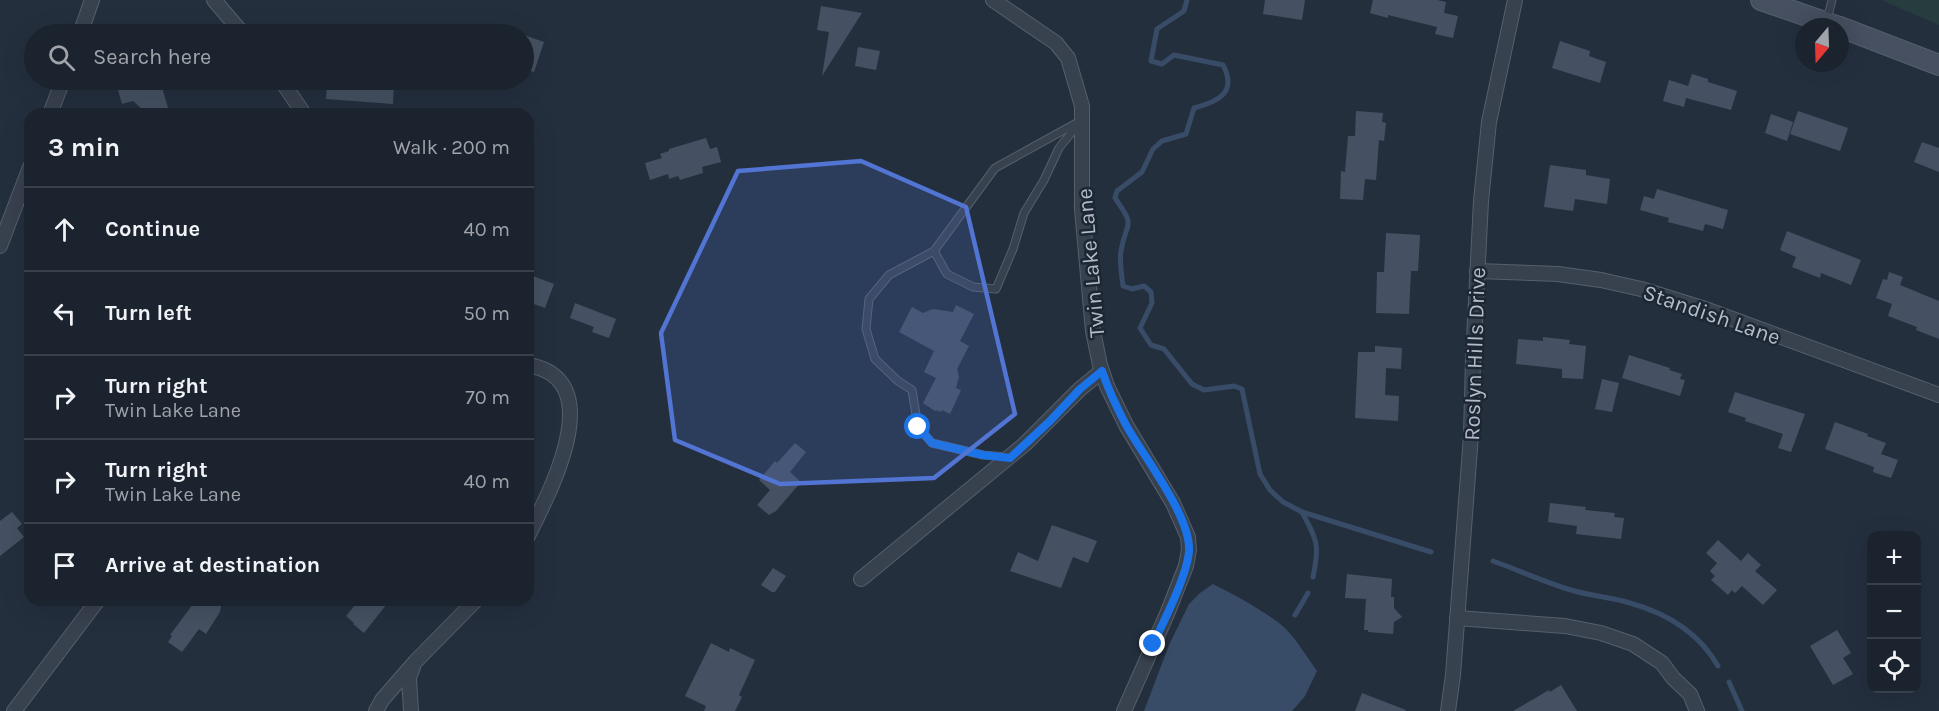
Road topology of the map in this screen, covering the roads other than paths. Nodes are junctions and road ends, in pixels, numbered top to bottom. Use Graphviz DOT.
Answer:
graph roads {
  1 [pos="92,0"];
  2 [pos="214,0"];
  3 [pos="993,0"];
  4 [pos="1515,0"];
  5 [pos="1761,0"];
  6 [pos="1832,0"];
  7 [pos="1812,18"];
  8 [pos="1834,18"];
  9 [pos="84,24"];
  10 [pos="234,24"];
  11 [pos="1849,31"];
  12 [pos="1939,65"];
  13 [pos="59,90"];
  14 [pos="288,90"];
  15 [pos="52,108"];
  16 [pos="300,108"];
  17 [pos="1082,120"];
  18 [pos="24,183"];
  19 [pos="0,246"];
  20 [pos="934,251"];
  21 [pos="1477,272"];
  22 [pos="534,367"];
  23 [pos="1102,371"];
  24 [pos="1939,395"];
  25 [pos="1010,458"];
  26 [pos="534,524"];
  27 [pos="861,579"];
  28 [pos="93,606"];
  29 [pos="470,606"];
  30 [pos="1457,618"];
  31 [pos="415,662"];
  32 [pos="14,711"];
  33 [pos="376,711"];
  34 [pos="411,711"];
  35 [pos="1124,711"];
  36 [pos="1448,711"];
  37 [pos="1697,711"];
  1 -- 9 [label="street"];
  2 -- 10 [label="street"];
  3 -- 17 [label="street, Twin Lake Lane"];
  4 -- 21 [label="street, Roslyn Hills Drive"];
  5 -- 7 [label="main road"];
  6 -- 8 [label="lane"];
  11 -- 12 [label="main road"];
  13 -- 15 [label="street"];
  14 -- 16 [label="street"];
  17 -- 20 [label="lane"];
  17 -- 20 [label="lane"];
  17 -- 23 [label="street, Twin Lake Lane"];
  18 -- 19 [label="street"];
  20 -- 25 [label="lane"];
  21 -- 24 [label="street, Standish Lane"];
  21 -- 30 [label="street, Roslyn Hills Drive"];
  22 -- 26 [label="street"];
  23 -- 25 [label="street"];
  23 -- 35 [label="street, Twin Lake Lane"];
  25 -- 27 [label="street"];
  28 -- 32 [label="street"];
  29 -- 31 [label="street"];
  30 -- 36 [label="street, Roslyn Hills Drive"];
  30 -- 37 [label="street"];
  31 -- 33 [label="street"];
  31 -- 34 [label="street"];
}
